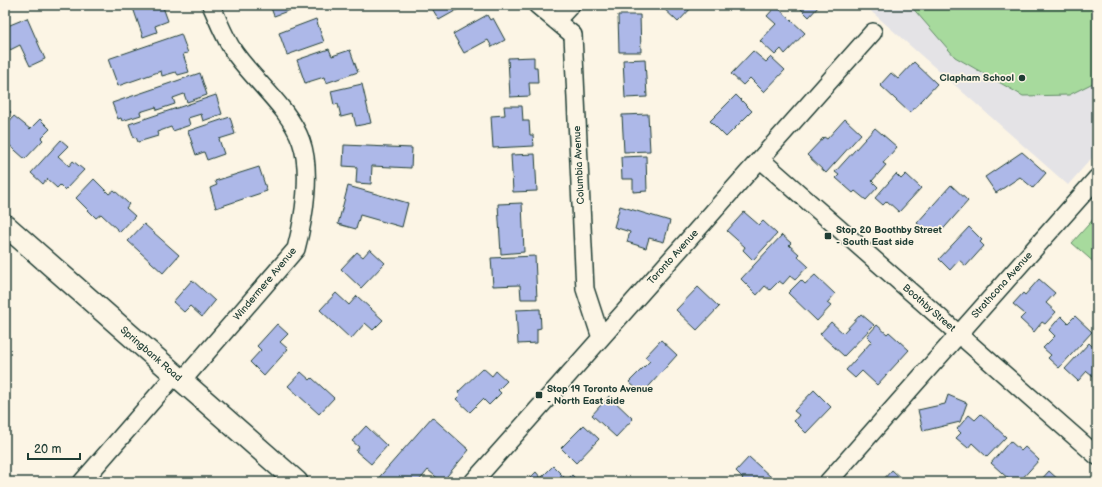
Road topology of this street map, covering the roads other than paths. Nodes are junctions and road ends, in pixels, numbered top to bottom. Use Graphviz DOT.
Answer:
graph roads {
  1 [pos="211,5"];
  2 [pos="537,5"];
  3 [pos="571,5"];
  4 [pos="556,21"];
  5 [pos="873,32"];
  6 [pos="760,160"];
  7 [pos="1097,178"];
  8 [pos="5,225"];
  9 [pos="958,334"];
  10 [pos="601,338"];
  11 [pos="178,378"];
  12 [pos="1097,456"];
  13 [pos="82,482"];
  14 [pos="297,482"];
  15 [pos="472,482"];
  16 [pos="828,482"];
  1 -- 11 [label="street, Windermere Avenue"];
  2 -- 4 [label="street, Columbia Avenue"];
  3 -- 4 [label="street"];
  4 -- 10 [label="street, Columbia Avenue"];
  5 -- 6 [label="street, Toronto Avenue"];
  6 -- 9 [label="street, Boothby Street"];
  6 -- 10 [label="street, Toronto Avenue"];
  7 -- 9 [label="street, Strathcona Avenue"];
  8 -- 11 [label="main road, Springbank Road"];
  9 -- 12 [label="street, Boothby Street"];
  9 -- 16 [label="street, Strathcona Avenue"];
  10 -- 15 [label="street, Toronto Avenue"];
  11 -- 13 [label="street, Windermere Avenue"];
  11 -- 14 [label="main road, Springbank Road"];
}
